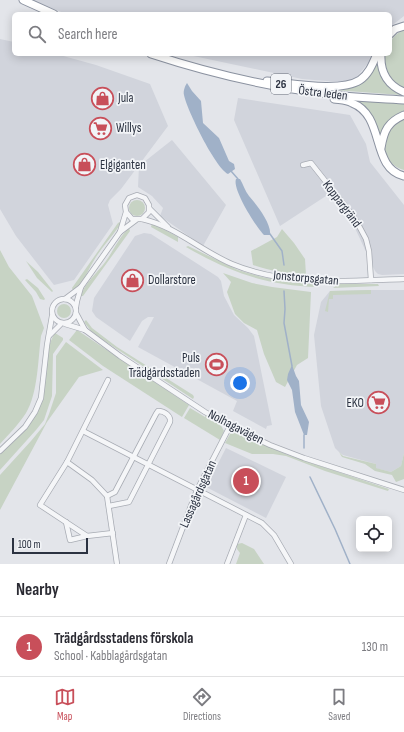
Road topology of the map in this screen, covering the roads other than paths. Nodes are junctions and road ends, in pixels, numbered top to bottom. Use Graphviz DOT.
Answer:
graph roads {
  1 [pos="19,0"];
  2 [pos="23,0"];
  3 [pos="46,12"];
  4 [pos="50,12"];
  5 [pos="404,26"];
  6 [pos="392,32"];
  7 [pos="158,56"];
  8 [pos="167,56"];
  9 [pos="376,56"];
  10 [pos="381,56"];
  11 [pos="261,80"];
  12 [pos="295,90"];
  13 [pos="404,92"];
  14 [pos="404,96"];
  15 [pos="404,100"];
  16 [pos="404,115"];
  17 [pos="381,152"];
  18 [pos="303,165"];
  19 [pos="404,176"];
  20 [pos="150,209"];
  21 [pos="126,212"];
  22 [pos="142,219"];
  23 [pos="136,220"];
  24 [pos="171,230"];
  25 [pos="120,232"];
  26 [pos="371,280"];
  27 [pos="404,280"];
  28 [pos="81,287"];
  29 [pos="65,299"];
  30 [pos="76,311"];
  31 [pos="52,316"];
  32 [pos="63,324"];
  33 [pos="85,330"];
  34 [pos="49,336"];
  35 [pos="108,380"];
  36 [pos="230,426"];
  37 [pos="82,431"];
  38 [pos="0,451"];
  39 [pos="133,457"];
  40 [pos="67,462"];
  41 [pos="148,465"];
  42 [pos="197,490"];
  43 [pos="404,490"];
  44 [pos="107,496"];
  45 [pos="109,506"];
  46 [pos="246,515"];
  47 [pos="66,522"];
  48 [pos="113,532"];
  49 [pos="87,536"];
  50 [pos="117,564"];
  51 [pos="169,564"];
  52 [pos="227,564"];
  53 [pos="291,564"];
  1 -- 3 [label="highway"];
  2 -- 4 [label="highway"];
  5 -- 6 [label="highway"];
  7 -- 12 [label="highway, Östra leden / 26"];
  8 -- 11 [label="highway, Östra leden / 26"];
  9 -- 11 [label="highway"];
  10 -- 13 [label="highway"];
  11 -- 14 [label="highway, Östra leden / 26"];
  12 -- 15 [label="highway, Östra leden / 26"];
  12 -- 17 [label="highway"];
  16 -- 17 [label="highway"];
  17 -- 19 [label="highway"];
  18 -- 26 [label="street, Koppargränd"];
  20 -- 21 [label="street, Jonstorpsgatan"];
  20 -- 22 [label="street"];
  20 -- 24 [label="street, Jonstorpsgatan"];
  21 -- 23 [label="street"];
  21 -- 25 [label="street, Jonstorpsgatan"];
  22 -- 23 [label="street, Jonstorpsgatan"];
  22 -- 24 [label="street, Jonstorpsgatan"];
  23 -- 25 [label="street, Jonstorpsgatan"];
  24 -- 26 [label="street, Jonstorpsgatan"];
  25 -- 28 [label="street, Jonstorpsgatan"];
  26 -- 27 [label="street, Jonstorpsgatan"];
  28 -- 29 [label="street, Jonstorpsgatan"];
  28 -- 30 [label="street, Jonstorpsgatan"];
  29 -- 30 [label="street"];
  29 -- 31 [label="street"];
  30 -- 32 [label="street"];
  30 -- 33 [label="street, Nolhagavägen"];
  31 -- 32 [label="street"];
  31 -- 34 [label="street"];
  32 -- 33 [label="street, Nolhagavägen"];
  32 -- 34 [label="street"];
  33 -- 36 [label="street, Nolhagavägen"];
  34 -- 38 [label="street"];
  35 -- 37 [label="street"];
  36 -- 42 [label="street, Lassagårdsgatan"];
  36 -- 43 [label="street, Nolhagavägen"];
  37 -- 39 [label="street"];
  37 -- 40 [label="street"];
  39 -- 41 [label="street"];
  39 -- 41 [label="street"];
  39 -- 44 [label="street"];
  40 -- 44 [label="street"];
  40 -- 47 [label="street"];
  41 -- 42 [label="street"];
  41 -- 45 [label="street"];
  42 -- 46 [label="street"];
  42 -- 51 [label="street, Lassagårdsgatan"];
  44 -- 45 [label="street"];
  45 -- 48 [label="street"];
  46 -- 52 [label="street"];
  46 -- 53 [label="street"];
  47 -- 49 [label="street"];
  47 -- 49 [label="street"];
  48 -- 49 [label="street"];
  48 -- 50 [label="street"];
}
